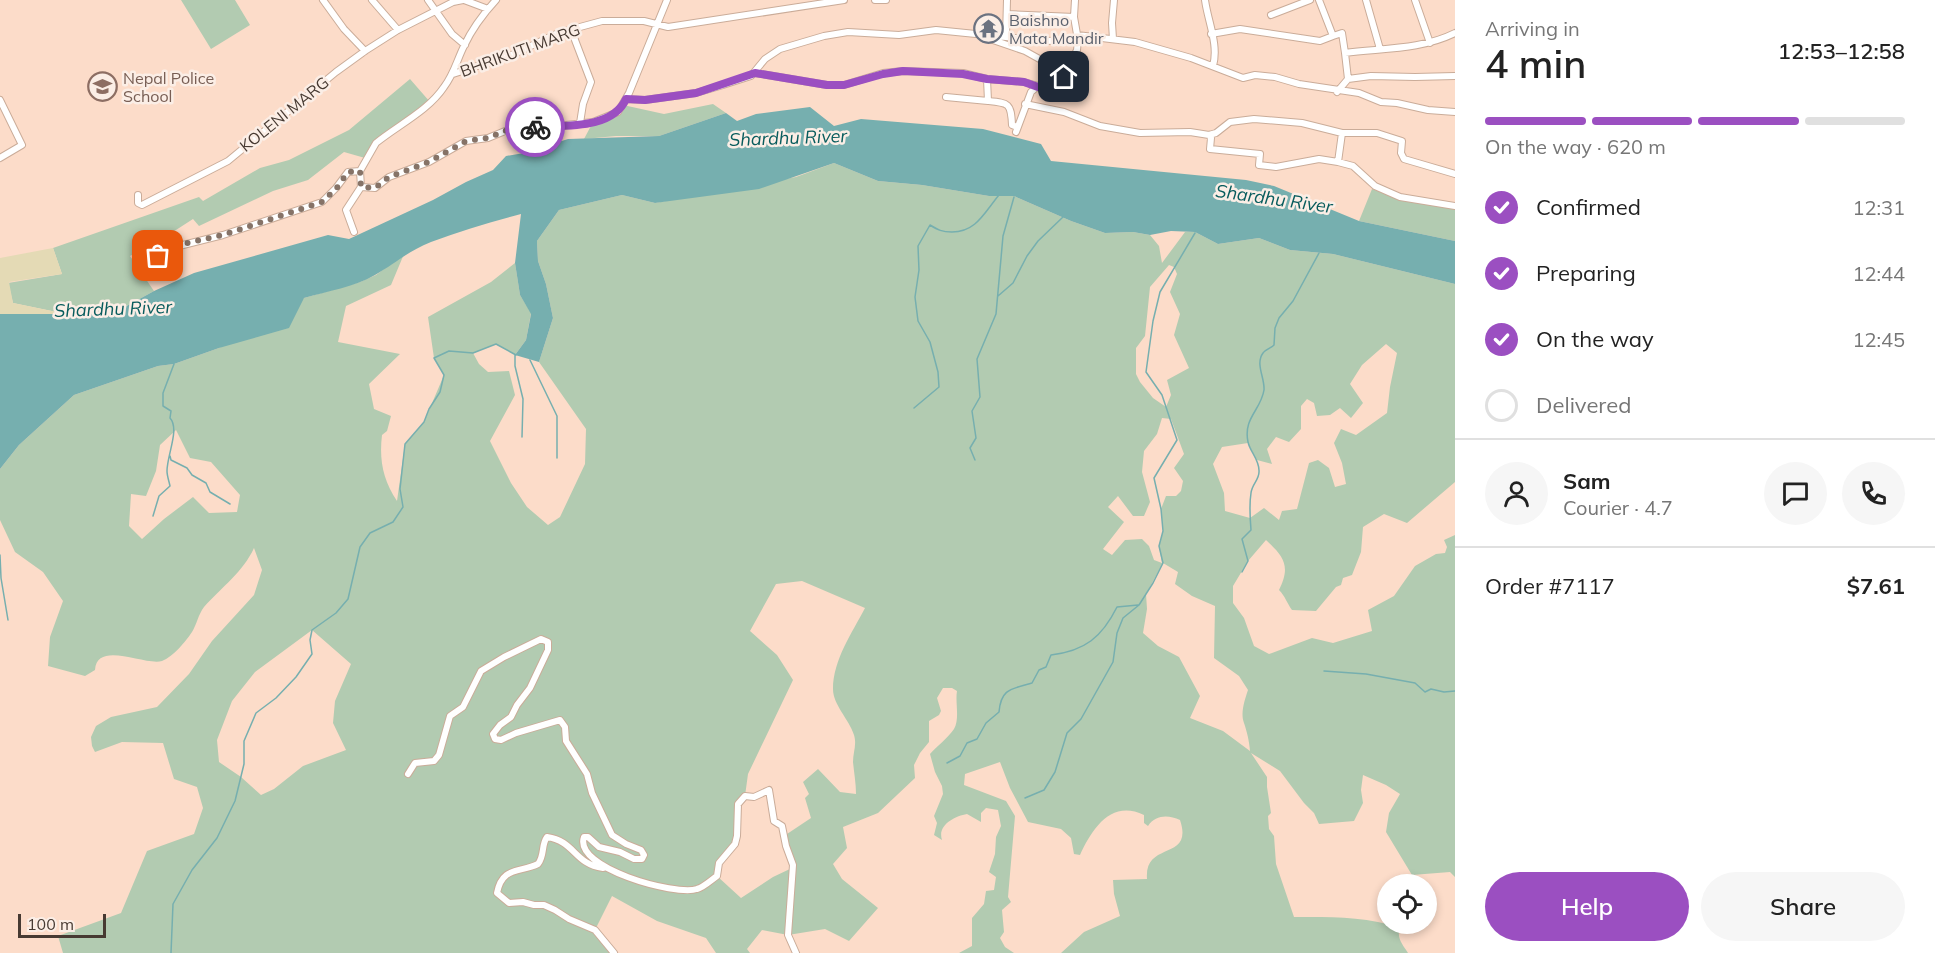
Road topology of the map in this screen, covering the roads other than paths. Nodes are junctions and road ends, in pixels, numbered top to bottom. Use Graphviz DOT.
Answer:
graph roads {
  1 [pos="323,0"];
  2 [pos="372,0"];
  3 [pos="428,0"];
  4 [pos="463,0"];
  5 [pos="496,0"];
  6 [pos="667,0"];
  7 [pos="844,0"];
  8 [pos="875,0"];
  9 [pos="886,0"];
  10 [pos="1007,0"];
  11 [pos="1075,0"];
  12 [pos="1114,0"];
  13 [pos="1205,0"];
  14 [pos="1310,0"];
  15 [pos="1319,0"];
  16 [pos="1366,0"];
  17 [pos="1415,0"];
  18 [pos="810,2"];
  19 [pos="488,9"];
  20 [pos="435,13"];
  21 [pos="1007,14"];
  22 [pos="1271,15"];
  23 [pos="1074,16"];
  24 [pos="658,23"];
  25 [pos="398,30"];
  26 [pos="573,30"];
  27 [pos="1455,33"];
  28 [pos="1211,34"];
  29 [pos="1333,36"];
  30 [pos="984,37"];
  31 [pos="1006,37"];
  32 [pos="1078,38"];
  33 [pos="1113,39"];
  34 [pos="1431,43"];
  35 [pos="465,45"];
  36 [pos="1380,50"];
  37 [pos="365,51"];
  38 [pos="1346,53"];
  39 [pos="1213,66"];
  40 [pos="755,73"];
  41 [pos="453,74"];
  42 [pos="1066,74"];
  43 [pos="1455,75"];
  44 [pos="987,79"];
  45 [pos="1348,79"];
  46 [pos="1038,87"];
  47 [pos="1338,92"];
  48 [pos="946,97"];
  49 [pos="626,99"];
  50 [pos="0,100"];
  51 [pos="988,101"];
  52 [pos="1025,104"];
  53 [pos="1455,112"];
  54 [pos="580,123"];
  55 [pos="1342,133"];
  56 [pos="1209,135"];
  57 [pos="0,158"];
  58 [pos="1338,162"];
  59 [pos="360,171"];
  60 [pos="1455,174"];
  61 [pos="361,187"];
  62 [pos="138,195"];
  63 [pos="1455,206"];
  64 [pos="354,232"];
  65 [pos="138,267"];
  66 [pos="408,774"];
  67 [pos="605,868"];
  68 [pos="614,953"];
  69 [pos="796,953"];
  1 -- 37 [label="street"];
  2 -- 25 [label="street"];
  3 -- 20 [label="street"];
  4 -- 19 [label="street"];
  4 -- 20 [label="street, KOLENI MARG"];
  5 -- 19 [label="street"];
  6 -- 24 [label="street"];
  7 -- 18 [label="street, BHRIKUTI MARG"];
  8 -- 9 [label="street"];
  10 -- 21 [label="street"];
  11 -- 23 [label="street"];
  12 -- 33 [label="street"];
  13 -- 28 [label="street"];
  14 -- 22 [label="street"];
  15 -- 29 [label="street"];
  16 -- 36 [label="street"];
  17 -- 34 [label="street"];
  18 -- 24 [label="street, BHRIKUTI MARG"];
  19 -- 35 [label="street"];
  20 -- 25 [label="street, KOLENI MARG"];
  20 -- 35 [label="street"];
  21 -- 23 [label="street"];
  21 -- 31 [label="street"];
  23 -- 32 [label="street"];
  24 -- 26 [label="street, BHRIKUTI MARG"];
  24 -- 49 [label="street"];
  25 -- 37 [label="street, KOLENI MARG"];
  26 -- 41 [label="street, BHRIKUTI MARG"];
  26 -- 54 [label="street"];
  27 -- 34 [label="street"];
  28 -- 29 [label="street"];
  28 -- 39 [label="street"];
  29 -- 38 [label="street"];
  30 -- 31 [label="street"];
  30 -- 40 [label="street"];
  30 -- 42 [label="street"];
  31 -- 32 [label="street"];
  32 -- 33 [label="street"];
  32 -- 42 [label="street"];
  33 -- 39 [label="street"];
  34 -- 36 [label="street"];
  35 -- 41 [label="street"];
  36 -- 38 [label="street"];
  37 -- 62 [label="street, KOLENI MARG"];
  38 -- 45 [label="street"];
  39 -- 47 [label="street"];
  40 -- 44 [label="street"];
  40 -- 49 [label="street"];
  41 -- 59 [label="street"];
  42 -- 46 [label="street"];
  43 -- 45 [label="street"];
  44 -- 46 [label="street"];
  44 -- 51 [label="street"];
  45 -- 47 [label="street"];
  46 -- 52 [label="street"];
  47 -- 53 [label="street"];
  48 -- 51 [label="street"];
  49 -- 54 [label="street"];
  50 -- 57 [label="street"];
  51 -- 52 [label="street"];
  52 -- 56 [label="street"];
  54 -- 61 [label="street"];
  55 -- 56 [label="street"];
  55 -- 58 [label="street"];
  55 -- 60 [label="street"];
  56 -- 58 [label="street"];
  58 -- 63 [label="street"];
  59 -- 61 [label="street"];
  59 -- 65 [label="street"];
  61 -- 64 [label="street"];
  66 -- 67 [label="street"];
  67 -- 68 [label="street"];
  67 -- 69 [label="street"];
}
